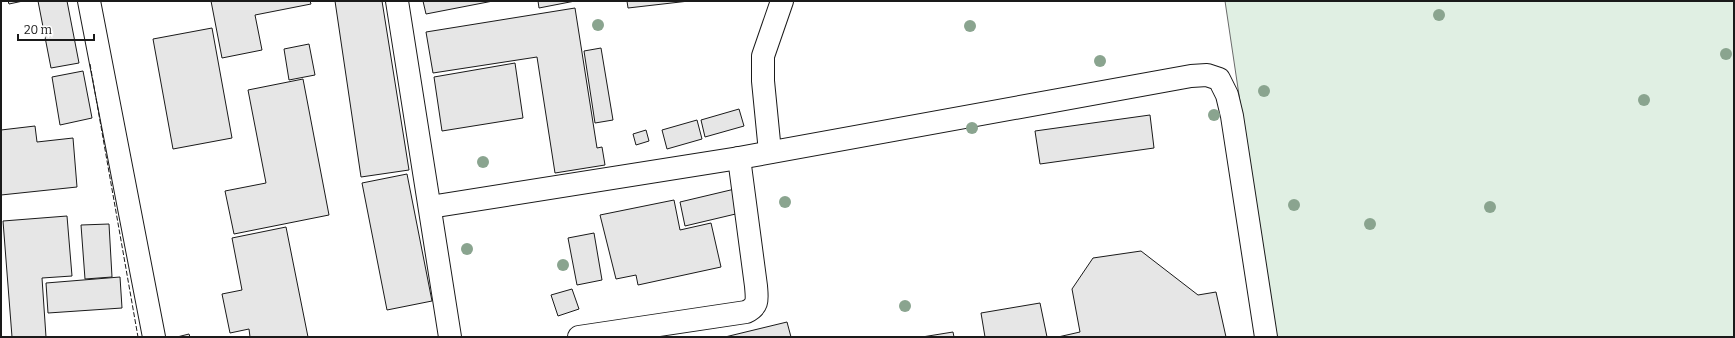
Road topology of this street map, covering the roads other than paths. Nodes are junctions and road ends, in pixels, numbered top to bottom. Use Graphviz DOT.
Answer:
graph roads {
  1 [pos="89,1"];
  2 [pos="397,1"];
  3 [pos="782,1"];
  4 [pos="770,152"];
  5 [pos="739,158"];
  6 [pos="430,207"];
  7 [pos="154,337"];
  8 [pos="450,337"];
  9 [pos="579,337"];
  10 [pos="1266,337"];
  1 -- 7 [label="street"];
  2 -- 6 [label="street"];
  3 -- 4 [label="street"];
  4 -- 5 [label="street"];
  4 -- 10 [label="street"];
  5 -- 6 [label="street"];
  5 -- 9 [label="street"];
  6 -- 8 [label="street"];
}
